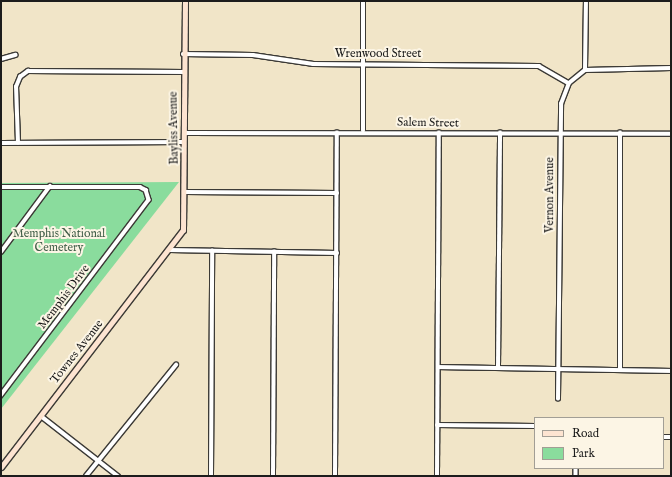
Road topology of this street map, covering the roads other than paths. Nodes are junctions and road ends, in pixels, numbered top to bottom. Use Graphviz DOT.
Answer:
graph roads {
  1 [pos="185,1"];
  2 [pos="363,1"];
  3 [pos="586,1"];
  4 [pos="183,54"];
  5 [pos="15,55"];
  6 [pos="1,60"];
  7 [pos="364,64"];
  8 [pos="671,68"];
  9 [pos="585,70"];
  10 [pos="183,72"];
  11 [pos="569,83"];
  12 [pos="363,131"];
  13 [pos="184,133"];
  14 [pos="337,133"];
  15 [pos="439,133"];
  16 [pos="500,133"];
  17 [pos="560,133"];
  18 [pos="620,133"];
  19 [pos="671,134"];
  20 [pos="184,142"];
  21 [pos="1,143"];
  22 [pos="18,143"];
  23 [pos="50,186"];
  24 [pos="1,187"];
  25 [pos="185,192"];
  26 [pos="337,193"];
  27 [pos="170,250"];
  28 [pos="212,251"];
  29 [pos="1,252"];
  30 [pos="274,252"];
  31 [pos="337,253"];
  32 [pos="176,365"];
  33 [pos="438,367"];
  34 [pos="498,368"];
  35 [pos="559,368"];
  36 [pos="620,369"];
  37 [pos="671,371"];
  38 [pos="1,396"];
  39 [pos="558,399"];
  40 [pos="41,416"];
  41 [pos="437,425"];
  42 [pos="534,426"];
  43 [pos="99,460"];
  44 [pos="1,467"];
  45 [pos="86,476"];
  46 [pos="118,476"];
  47 [pos="211,476"];
  48 [pos="273,476"];
  49 [pos="335,476"];
  50 [pos="437,476"];
  1 -- 4 [label="street, Bayliss Avenue"];
  2 -- 7 [label="street"];
  3 -- 9 [label="street"];
  4 -- 7 [label="street, Wrenwood Street"];
  4 -- 10 [label="street, Bayliss Avenue"];
  5 -- 6 [label="street"];
  7 -- 11 [label="street, Wrenwood Street"];
  7 -- 12 [label="street"];
  8 -- 9 [label="street"];
  9 -- 11 [label="street"];
  10 -- 13 [label="street, Bayliss Avenue"];
  10 -- 22 [label="street"];
  11 -- 17 [label="street, Vernon Avenue"];
  12 -- 14 [label="street, Salem Street"];
  12 -- 15 [label="street, Salem Street"];
  13 -- 14 [label="street, Salem Street"];
  13 -- 20 [label="street, Bayliss Avenue"];
  14 -- 26 [label="street"];
  15 -- 16 [label="street, Salem Street"];
  15 -- 33 [label="street"];
  16 -- 17 [label="street, Salem Street"];
  16 -- 34 [label="street"];
  17 -- 18 [label="street, Salem Street"];
  17 -- 35 [label="street, Vernon Avenue"];
  18 -- 19 [label="street, Salem Street"];
  18 -- 36 [label="street"];
  20 -- 22 [label="street"];
  20 -- 25 [label="street, Bayliss Avenue"];
  21 -- 22 [label="street"];
  23 -- 24 [label="street, Memphis Drive"];
  23 -- 29 [label="street"];
  23 -- 38 [label="street, Memphis Drive"];
  25 -- 26 [label="street"];
  25 -- 27 [label="street, Bayliss Avenue"];
  26 -- 31 [label="street"];
  27 -- 28 [label="street"];
  27 -- 40 [label="street, Townes Avenue"];
  28 -- 30 [label="street"];
  28 -- 47 [label="street"];
  30 -- 31 [label="street"];
  30 -- 48 [label="street"];
  31 -- 49 [label="street"];
  32 -- 43 [label="street"];
  33 -- 34 [label="street"];
  33 -- 41 [label="street"];
  34 -- 35 [label="street"];
  35 -- 36 [label="street"];
  35 -- 39 [label="street, Vernon Avenue"];
  36 -- 37 [label="street"];
  40 -- 43 [label="street"];
  40 -- 44 [label="street, Townes Avenue"];
  41 -- 42 [label="street"];
  41 -- 50 [label="street"];
  43 -- 45 [label="street"];
  43 -- 46 [label="street"];
}
